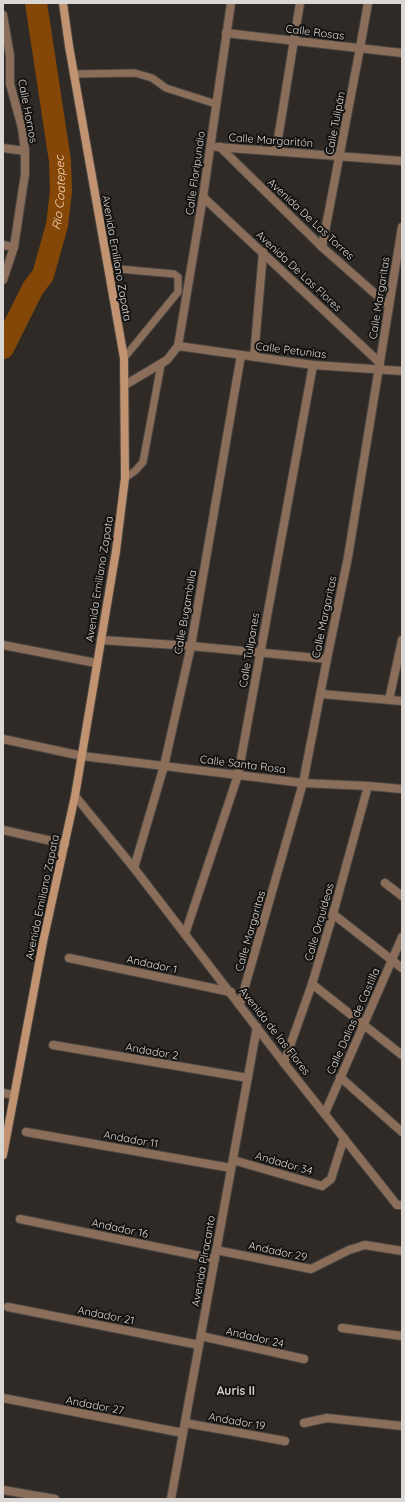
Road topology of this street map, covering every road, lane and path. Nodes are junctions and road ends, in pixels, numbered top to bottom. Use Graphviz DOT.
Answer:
graph roads {
  1 [pos="63,3"];
  2 [pos="230,3"];
  3 [pos="300,3"];
  4 [pos="368,3"];
  5 [pos="3,15"];
  6 [pos="226,33"];
  7 [pos="294,41"];
  8 [pos="360,48"];
  9 [pos="402,53"];
  10 [pos="74,74"];
  11 [pos="6,83"];
  12 [pos="216,104"];
  13 [pos="210,147"];
  14 [pos="220,147"];
  15 [pos="3,148"];
  16 [pos="25,151"];
  17 [pos="276,152"];
  18 [pos="340,156"];
  19 [pos="402,161"];
  20 [pos="203,197"];
  21 [pos="402,227"];
  22 [pos="3,245"];
  23 [pos="322,246"];
  24 [pos="14,247"];
  25 [pos="263,252"];
  26 [pos="108,268"];
  27 [pos="3,280"];
  28 [pos="389,306"];
  29 [pos="178,346"];
  30 [pos="241,355"];
  31 [pos="254,357"];
  32 [pos="124,358"];
  33 [pos="161,365"];
  34 [pos="312,365"];
  35 [pos="379,366"];
  36 [pos="402,371"];
  37 [pos="125,386"];
  38 [pos="125,478"];
  39 [pos="101,640"];
  40 [pos="402,640"];
  41 [pos="3,646"];
  42 [pos="191,646"];
  43 [pos="260,652"];
  44 [pos="327,659"];
  45 [pos="96,663"];
  46 [pos="321,694"];
  47 [pos="389,700"];
  48 [pos="402,701"];
  49 [pos="3,739"];
  50 [pos="82,756"];
  51 [pos="164,766"];
  52 [pos="238,775"];
  53 [pos="303,783"];
  54 [pos="368,786"];
  55 [pos="402,789"];
  56 [pos="75,796"];
  57 [pos="3,830"];
  58 [pos="65,844"];
  59 [pos="134,868"];
  60 [pos="385,883"];
  61 [pos="402,896"];
  62 [pos="333,914"];
  63 [pos="185,934"];
  64 [pos="402,937"];
  65 [pos="69,958"];
  66 [pos="392,960"];
  67 [pos="402,968"];
  68 [pos="312,984"];
  69 [pos="231,992"];
  70 [pos="240,1004"];
  71 [pos="364,1025"];
  72 [pos="257,1027"];
  73 [pos="53,1045"];
  74 [pos="402,1055"];
  75 [pos="284,1063"];
  76 [pos="340,1077"];
  77 [pos="248,1078"];
  78 [pos="3,1093"];
  79 [pos="14,1095"];
  80 [pos="325,1113"];
  81 [pos="6,1114"];
  82 [pos="26,1132"];
  83 [pos="402,1132"];
  84 [pos="344,1138"];
  85 [pos="3,1153"];
  86 [pos="232,1164"];
  87 [pos="400,1205"];
  88 [pos="20,1219"];
  89 [pos="216,1250"];
  90 [pos="402,1251"];
  91 [pos="215,1259"];
  92 [pos="8,1307"];
  93 [pos="342,1328"];
  94 [pos="201,1336"];
  95 [pos="402,1336"];
  96 [pos="199,1345"];
  97 [pos="304,1359"];
  98 [pos="3,1398"];
  99 [pos="185,1423"];
  100 [pos="304,1423"];
  101 [pos="402,1426"];
  102 [pos="183,1433"];
  103 [pos="285,1441"];
  104 [pos="3,1490"];
  105 [pos="55,1499"];
  106 [pos="171,1499"];
  1 -- 10 [label="main road, Avenida Emiliano Zapata"];
  2 -- 6 [label="street, Calle Floripundio"];
  3 -- 7 [label="street"];
  4 -- 8 [label="street, Calle Tulipán"];
  5 -- 11 [label="street, Calle Hornos"];
  6 -- 7 [label="street, Calle Rosas"];
  6 -- 12 [label="street, Calle Floripundio"];
  7 -- 8 [label="street, Calle Rosas"];
  7 -- 17 [label="street"];
  8 -- 9 [label="street, Calle Rosas"];
  8 -- 18 [label="street, Calle Tulipán"];
  10 -- 12 [label="lane"];
  10 -- 26 [label="main road, Avenida Emiliano Zapata"];
  11 -- 16 [label="street, Calle Hornos"];
  12 -- 13 [label="street, Calle Floripundio"];
  13 -- 14 [label="street, Calle Margaritón"];
  13 -- 20 [label="street, Calle Floripundio"];
  14 -- 17 [label="street, Calle Margaritón"];
  14 -- 23 [label="street, Avenida De Las Torres"];
  15 -- 16 [label="street"];
  16 -- 24 [label="street, Calle Hornos"];
  17 -- 18 [label="street, Calle Margaritón"];
  18 -- 19 [label="street, Calle Margaritón"];
  18 -- 23 [label="street, Calle Tulipán"];
  20 -- 25 [label="street, Avenida De Las Flores"];
  20 -- 29 [label="street, Calle Floripundio"];
  21 -- 28 [label="street, Calle Margaritas"];
  22 -- 24 [label="street"];
  23 -- 28 [label="street, Avenida De Las Torres"];
  24 -- 27 [label="street, Calle Hornos"];
  25 -- 31 [label="street"];
  25 -- 35 [label="street, Avenida De Las Flores"];
  26 -- 32 [label="main road, Avenida Emiliano Zapata"];
  26 -- 32 [label="lane"];
  28 -- 35 [label="street, Calle Margaritas"];
  29 -- 30 [label="street, Calle Petunias"];
  29 -- 33 [label="street"];
  30 -- 31 [label="street, Calle Petunias"];
  30 -- 42 [label="street, Calle Bugambilia"];
  31 -- 34 [label="street, Calle Petunias"];
  32 -- 37 [label="main road, Avenida Emiliano Zapata"];
  33 -- 37 [label="street"];
  33 -- 38 [label="lane"];
  34 -- 35 [label="street, Calle Petunias"];
  34 -- 43 [label="street, Calle Tulipanes"];
  35 -- 36 [label="street, Calle Petunias"];
  35 -- 44 [label="street, Calle Margaritas"];
  37 -- 38 [label="main road, Avenida Emiliano Zapata"];
  38 -- 39 [label="main road, Avenida Emiliano Zapata"];
  39 -- 42 [label="street"];
  39 -- 45 [label="main road, Avenida Emiliano Zapata"];
  40 -- 47 [label="street"];
  41 -- 45 [label="street"];
  42 -- 43 [label="street"];
  42 -- 51 [label="street, Calle Bugambilia"];
  43 -- 44 [label="street"];
  43 -- 52 [label="street, Calle Tulipanes"];
  44 -- 46 [label="street, Calle Margaritas"];
  45 -- 50 [label="main road, Avenida Emiliano Zapata"];
  46 -- 47 [label="street"];
  46 -- 53 [label="street, Calle Margaritas"];
  47 -- 48 [label="street"];
  49 -- 50 [label="street, Calle Santa Rosa"];
  50 -- 51 [label="street, Calle Santa Rosa"];
  50 -- 56 [label="main road, Avenida Emiliano Zapata"];
  51 -- 52 [label="street, Calle Santa Rosa"];
  51 -- 59 [label="street, Calle Bugambilia"];
  52 -- 53 [label="street, Calle Santa Rosa"];
  52 -- 63 [label="street, Calle Tulipanes"];
  53 -- 54 [label="street, Calle Santa Rosa"];
  53 -- 70 [label="street, Calle Margaritas"];
  54 -- 55 [label="street, Calle Santa Rosa"];
  54 -- 62 [label="street, Calle Orquídeas"];
  56 -- 58 [label="main road, Avenida Emiliano Zapata"];
  56 -- 59 [label="street, Avenida de las Flores"];
  57 -- 58 [label="street"];
  58 -- 79 [label="main road, Avenida Emiliano Zapata"];
  59 -- 63 [label="street, Avenida de las Flores"];
  60 -- 61 [label="street"];
  62 -- 66 [label="street"];
  62 -- 68 [label="street, Calle Orquídeas"];
  63 -- 69 [label="street, Avenida de las Flores"];
  64 -- 66 [label="street, Calle Dalias de Castilla"];
  65 -- 69 [label="street, Andador 1"];
  66 -- 67 [label="street"];
  66 -- 71 [label="street, Calle Dalias de Castilla"];
  68 -- 71 [label="street"];
  68 -- 75 [label="street, Calle Orquídeas"];
  69 -- 70 [label="street, Avenida de las Flores"];
  70 -- 72 [label="street, Avenida de las Flores"];
  71 -- 74 [label="street"];
  71 -- 76 [label="street, Calle Dalias de Castilla"];
  72 -- 75 [label="street, Avenida de las Flores"];
  72 -- 77 [label="street, Avenida Piracanto"];
  73 -- 77 [label="street, Andador 2"];
  75 -- 80 [label="street, Avenida de las Flores"];
  76 -- 80 [label="street, Calle Dalias de Castilla"];
  76 -- 83 [label="street"];
  77 -- 86 [label="street, Avenida Piracanto"];
  78 -- 79 [label="street"];
  79 -- 81 [label="main road, Avenida Emiliano Zapata"];
  80 -- 84 [label="street, Avenida de las Flores"];
  81 -- 85 [label="main road, Avenida Emiliano Zapata"];
  82 -- 86 [label="street, Andador 11"];
  84 -- 86 [label="street, Andador 34"];
  84 -- 87 [label="street, Avenida de las Flores"];
  86 -- 89 [label="street, Avenida Piracanto"];
  88 -- 91 [label="street, Andador 16"];
  89 -- 90 [label="street, Andador 29"];
  89 -- 91 [label="street, Avenida Piracanto"];
  91 -- 94 [label="street, Avenida Piracanto"];
  92 -- 96 [label="street, Andador 21"];
  93 -- 95 [label="street"];
  94 -- 96 [label="street, Avenida Piracanto"];
  94 -- 97 [label="street, Andador 24"];
  96 -- 99 [label="street, Avenida Piracanto"];
  98 -- 102 [label="street, Andador 27"];
  99 -- 102 [label="street, Avenida Piracanto"];
  99 -- 103 [label="street, Andador 19"];
  100 -- 101 [label="street"];
  102 -- 106 [label="street, Avenida Piracanto"];
  104 -- 105 [label="street"];
}
